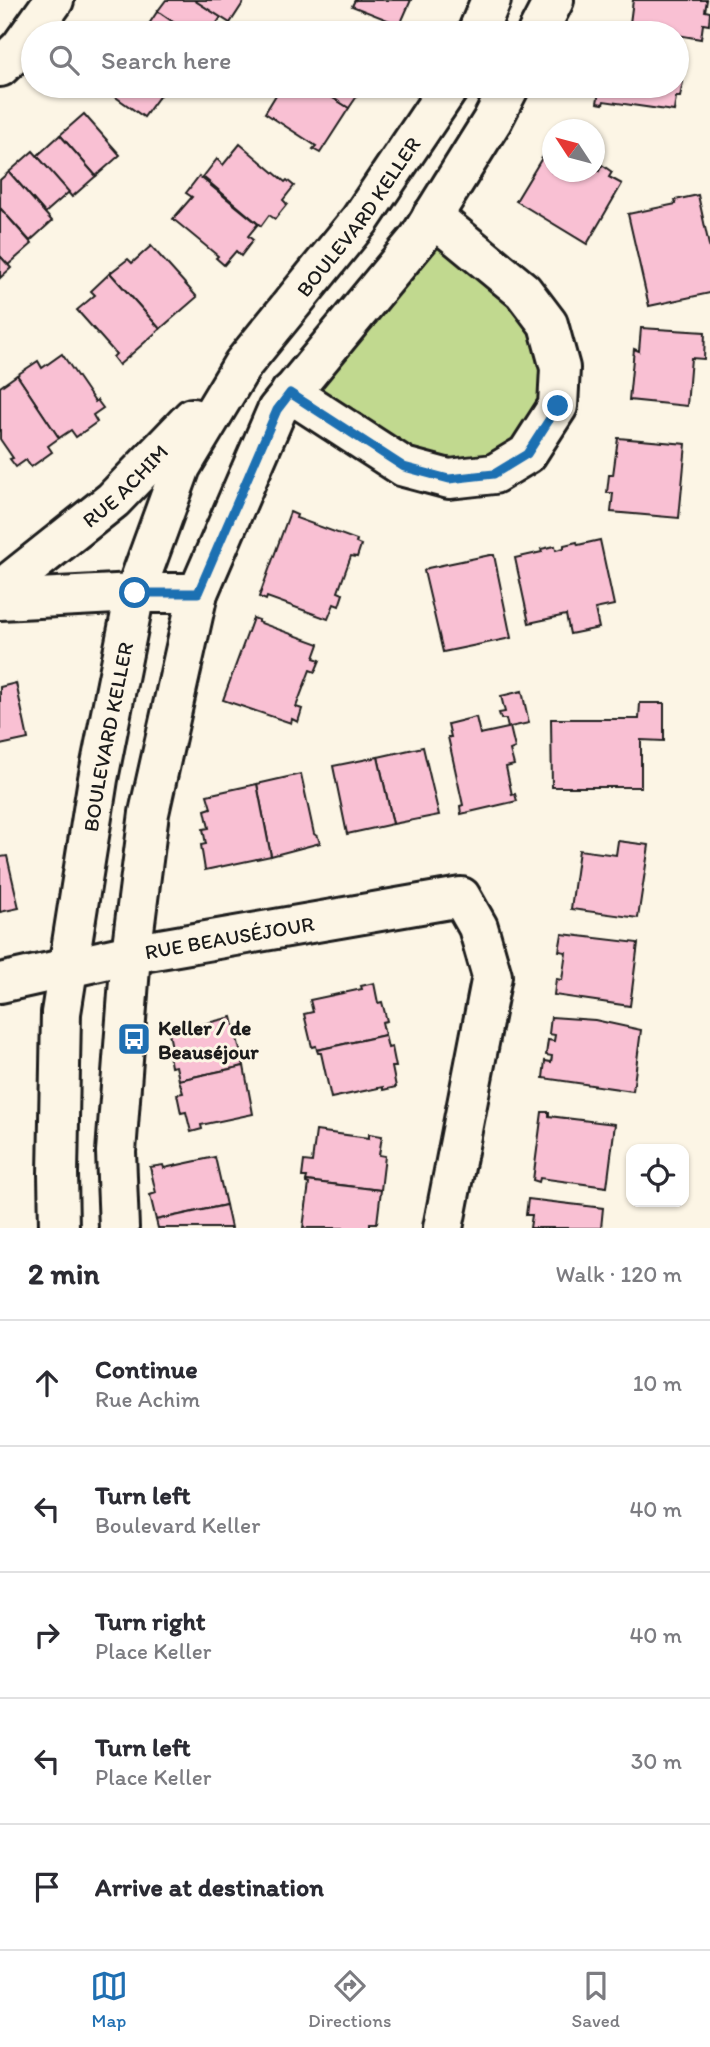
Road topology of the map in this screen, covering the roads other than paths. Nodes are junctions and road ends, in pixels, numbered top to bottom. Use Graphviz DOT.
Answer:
graph roads {
  1 [pos="54,0"];
  2 [pos="491,0"];
  3 [pos="554,0"];
  4 [pos="39,21"];
  5 [pos="482,21"];
  6 [pos="543,21"];
  7 [pos="21,47"];
  8 [pos="0,67"];
  9 [pos="442,98"];
  10 [pos="504,98"];
  11 [pos="432,216"];
  12 [pos="240,369"];
  13 [pos="290,393"];
  14 [pos="0,590"];
  15 [pos="135,593"];
  16 [pos="198,593"];
  17 [pos="0,600"];
  18 [pos="131,954"];
  19 [pos="67,968"];
  20 [pos="0,982"];
  21 [pos="59,1228"];
  22 [pos="119,1228"];
  23 [pos="443,1228"];
  1 -- 4 [label="street"];
  2 -- 5 [label="street"];
  3 -- 6 [label="street"];
  7 -- 8 [label="street"];
  9 -- 12 [label="street, BOULEVARD KELLER"];
  10 -- 11 [label="street"];
  11 -- 13 [label="street"];
  11 -- 13 [label="street"];
  12 -- 14 [label="street, RUE ACHIM"];
  12 -- 15 [label="street, BOULEVARD KELLER"];
  13 -- 16 [label="street"];
  15 -- 16 [label="street"];
  15 -- 17 [label="street"];
  15 -- 19 [label="street, BOULEVARD KELLER"];
  16 -- 18 [label="street"];
  18 -- 19 [label="street, RUE BEAUSÉJOUR"];
  18 -- 22 [label="street"];
  18 -- 23 [label="street, RUE BEAUSÉJOUR"];
  19 -- 20 [label="street, RUE BEAUSÉJOUR"];
  19 -- 21 [label="street, BOULEVARD KELLER"];
}
